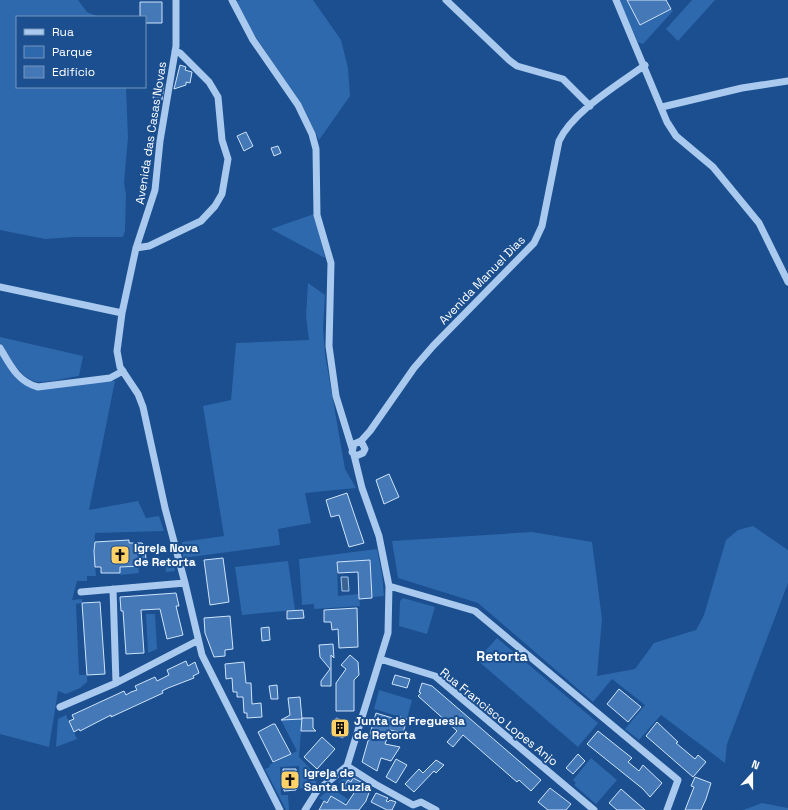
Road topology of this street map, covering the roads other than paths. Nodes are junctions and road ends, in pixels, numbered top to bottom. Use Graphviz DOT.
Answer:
graph roads {
  1 [pos="176,0"];
  2 [pos="232,0"];
  3 [pos="446,0"];
  4 [pos="616,0"];
  5 [pos="175,51"];
  6 [pos="645,65"];
  7 [pos="788,81"];
  8 [pos="590,106"];
  9 [pos="662,107"];
  10 [pos="136,248"];
  11 [pos="788,282"];
  12 [pos="0,287"];
  13 [pos="122,313"];
  14 [pos="0,348"];
  15 [pos="123,371"];
  16 [pos="370,431"];
  17 [pos="346,432"];
  18 [pos="359,440"];
  19 [pos="353,451"];
  20 [pos="364,451"];
  21 [pos="358,468"];
  22 [pos="185,583"];
  23 [pos="389,586"];
  24 [pos="113,589"];
  25 [pos="80,592"];
  26 [pos="198,641"];
  27 [pos="380,659"];
  28 [pos="116,682"];
  29 [pos="60,707"];
  30 [pos="347,766"];
  31 [pos="411,807"];
  32 [pos="280,810"];
  33 [pos="305,810"];
  34 [pos="436,810"];
  35 [pos="594,810"];
  36 [pos="667,810"];
  1 -- 5 [label="street, Avenida das Casas Novas"];
  2 -- 17 [label="street"];
  3 -- 8 [label="street"];
  4 -- 6 [label="street"];
  5 -- 10 [label="street, Avenida das Casas Novas"];
  5 -- 10 [label="street"];
  6 -- 8 [label="street, Avenida Manuel Dias"];
  6 -- 9 [label="street"];
  7 -- 9 [label="street"];
  8 -- 16 [label="street, Avenida Manuel Dias"];
  9 -- 11 [label="street"];
  10 -- 13 [label="street, Avenida das Casas Novas"];
  12 -- 13 [label="street"];
  13 -- 15 [label="street, Avenida das Casas Novas"];
  14 -- 15 [label="street"];
  15 -- 22 [label="street, Avenida das Casas Novas"];
  16 -- 18 [label="street, Avenida Manuel Dias"];
  16 -- 20 [label="street, Avenida Manuel Dias"];
  17 -- 18 [label="street"];
  17 -- 19 [label="street"];
  18 -- 19 [label="street, Avenida Manuel Dias"];
  18 -- 20 [label="street"];
  19 -- 20 [label="street"];
  19 -- 21 [label="street, Avenida Manuel Dias"];
  20 -- 21 [label="street, Avenida Manuel Dias"];
  21 -- 23 [label="street, Avenida Manuel Dias"];
  22 -- 24 [label="street"];
  22 -- 26 [label="street, Avenida das Casas Novas"];
  23 -- 27 [label="street, Avenida Manuel Dias"];
  23 -- 36 [label="street"];
  24 -- 25 [label="street"];
  24 -- 28 [label="street"];
  26 -- 28 [label="street"];
  26 -- 32 [label="street, Avenida das Casas Novas"];
  27 -- 30 [label="street, Avenida Manuel Dias"];
  27 -- 35 [label="street, Rua Francisco Lopes Anjo"];
  28 -- 29 [label="street"];
  30 -- 31 [label="street"];
  30 -- 33 [label="street"];
  31 -- 34 [label="street"];
}
